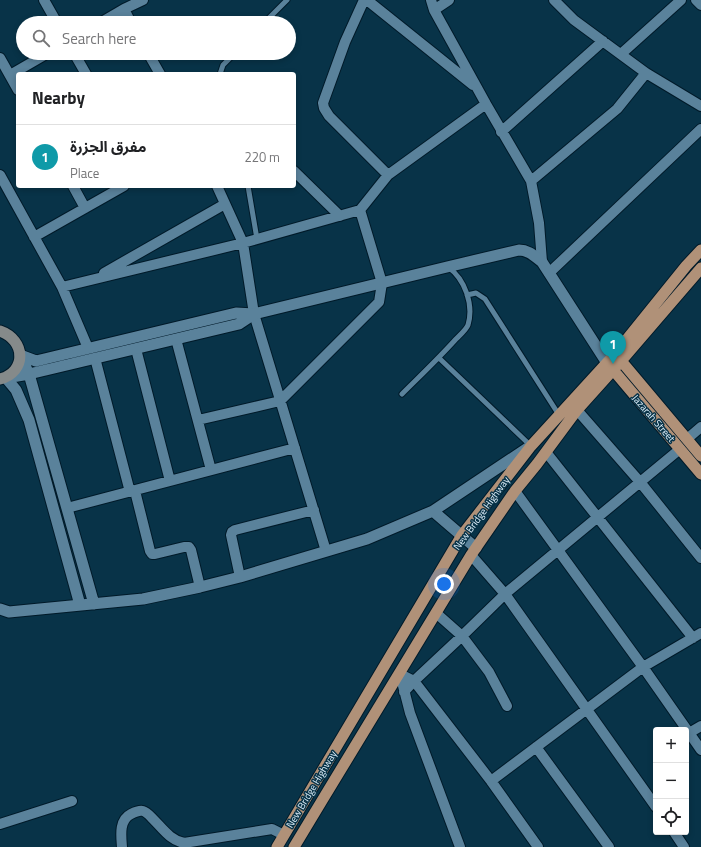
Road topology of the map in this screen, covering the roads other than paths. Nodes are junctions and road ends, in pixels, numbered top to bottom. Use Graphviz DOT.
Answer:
graph roads {
  1 [pos="44,0"];
  2 [pos="143,0"];
  3 [pos="287,0"];
  4 [pos="364,0"];
  5 [pos="367,0"];
  6 [pos="430,0"];
  7 [pos="449,0"];
  8 [pos="554,0"];
  9 [pos="681,0"];
  10 [pos="696,0"];
  11 [pos="701,5"];
  12 [pos="124,9"];
  13 [pos="434,10"];
  14 [pos="53,16"];
  15 [pos="112,16"];
  16 [pos="128,16"];
  17 [pos="271,16"];
  18 [pos="603,41"];
  19 [pos="621,54"];
  20 [pos="0,58"];
  21 [pos="36,60"];
  22 [pos="78,60"];
  23 [pos="152,60"];
  24 [pos="228,60"];
  25 [pos="85,72"];
  26 [pos="159,72"];
  27 [pos="221,72"];
  28 [pos="646,73"];
  29 [pos="10,75"];
  30 [pos="16,86"];
  31 [pos="477,89"];
  32 [pos="486,104"];
  33 [pos="701,106"];
  34 [pos="701,129"];
  35 [pos="501,132"];
  36 [pos="296,173"];
  37 [pos="388,175"];
  38 [pos="1,178"];
  39 [pos="531,181"];
  40 [pos="74,188"];
  41 [pos="120,188"];
  42 [pos="218,188"];
  43 [pos="248,188"];
  44 [pos="225,204"];
  45 [pos="85,208"];
  46 [pos="360,210"];
  47 [pos="340,216"];
  48 [pos="34,237"];
  49 [pos="257,239"];
  50 [pos="243,243"];
  51 [pos="701,250"];
  52 [pos="542,262"];
  53 [pos="447,267"];
  54 [pos="700,272"];
  55 [pos="549,273"];
  56 [pos="93,279"];
  57 [pos="382,283"];
  58 [pos="62,287"];
  59 [pos="467,295"];
  60 [pos="254,314"];
  61 [pos="0,322"];
  62 [pos="4,333"];
  63 [pos="176,339"];
  64 [pos="88,348"];
  65 [pos="136,349"];
  66 [pos="20,356"];
  67 [pos="95,358"];
  68 [pos="439,358"];
  69 [pos="618,358"];
  70 [pos="610,366"];
  71 [pos="29,374"];
  72 [pos="3,378"];
  73 [pos="402,394"];
  74 [pos="280,401"];
  75 [pos="577,410"];
  76 [pos="559,416"];
  77 [pos="198,420"];
  78 [pos="701,427"];
  79 [pos="684,444"];
  80 [pos="531,446"];
  81 [pos="295,448"];
  82 [pos="546,452"];
  83 [pos="701,456"];
  84 [pos="211,470"];
  85 [pos="701,474"];
  86 [pos="170,481"];
  87 [pos="640,482"];
  88 [pos="132,491"];
  89 [pos="515,491"];
  90 [pos="67,508"];
  91 [pos="314,510"];
  92 [pos="433,511"];
  93 [pos="598,517"];
  94 [pos="462,535"];
  95 [pos="558,549"];
  96 [pos="326,551"];
  97 [pos="474,551"];
  98 [pos="701,558"];
  99 [pos="240,577"];
  100 [pos="200,587"];
  101 [pos="505,594"];
  102 [pos="94,604"];
  103 [pos="80,605"];
  104 [pos="0,608"];
  105 [pos="436,613"];
  106 [pos="462,636"];
  107 [pos="698,636"];
  108 [pos="643,667"];
  109 [pos="400,674"];
  110 [pos="414,682"];
  111 [pos="404,692"];
  112 [pos="507,706"];
  113 [pos="587,709"];
  114 [pos="701,726"];
  115 [pos="685,727"];
  116 [pos="689,733"];
  117 [pos="536,747"];
  118 [pos="701,750"];
  119 [pos="491,781"];
  120 [pos="72,801"];
  121 [pos="653,803"];
  122 [pos="0,824"];
  123 [pos="284,835"];
  124 [pos="676,835"];
  125 [pos="122,847"];
  126 [pos="277,847"];
  127 [pos="294,847"];
  128 [pos="460,847"];
  129 [pos="538,847"];
  130 [pos="608,847"];
  131 [pos="684,847"];
  1 -- 14 [label="street"];
  2 -- 12 [label="street"];
  3 -- 17 [label="lane"];
  4 -- 37 [label="street"];
  5 -- 31 [label="street"];
  6 -- 13 [label="street"];
  7 -- 13 [label="street"];
  8 -- 18 [label="street"];
  9 -- 19 [label="street"];
  10 -- 11 [label="street"];
  12 -- 15 [label="street"];
  12 -- 16 [label="street"];
  13 -- 31 [label="street"];
  18 -- 19 [label="street"];
  18 -- 35 [label="street"];
  19 -- 28 [label="street"];
  20 -- 29 [label="street"];
  21 -- 29 [label="street"];
  22 -- 25 [label="street"];
  23 -- 26 [label="street"];
  24 -- 27 [label="lane"];
  28 -- 33 [label="street"];
  28 -- 39 [label="street"];
  29 -- 30 [label="street"];
  31 -- 32 [label="street"];
  32 -- 35 [label="street"];
  32 -- 37 [label="street"];
  34 -- 55 [label="street"];
  35 -- 39 [label="street"];
  36 -- 47 [label="street"];
  37 -- 46 [label="street"];
  38 -- 48 [label="street"];
  39 -- 52 [label="street"];
  40 -- 45 [label="street"];
  41 -- 45 [label="street"];
  42 -- 44 [label="street"];
  43 -- 49 [label="lane"];
  44 -- 50 [label="street"];
  44 -- 56 [label="street"];
  45 -- 48 [label="street"];
  46 -- 47 [label="street"];
  46 -- 57 [label="street"];
  47 -- 49 [label="street"];
  48 -- 58 [label="street"];
  49 -- 50 [label="street"];
  50 -- 56 [label="street"];
  50 -- 60 [label="street"];
  51 -- 69 [label="main road, New Bridge Highway"];
  52 -- 53 [label="street"];
  52 -- 55 [label="street"];
  53 -- 57 [label="street"];
  53 -- 59 [label="lane"];
  54 -- 69 [label="main road, New Bridge Highway"];
  55 -- 70 [label="street"];
  56 -- 58 [label="street"];
  57 -- 60 [label="street"];
  57 -- 74 [label="street"];
  58 -- 64 [label="street"];
  59 -- 68 [label="lane"];
  59 -- 76 [label="lane"];
  60 -- 63 [label="street"];
  60 -- 64 [label="street"];
  60 -- 74 [label="street"];
  61 -- 62 [label="main road"];
  62 -- 66 [label="main road"];
  63 -- 65 [label="street"];
  63 -- 77 [label="street"];
  64 -- 66 [label="street"];
  65 -- 67 [label="street"];
  65 -- 86 [label="street"];
  66 -- 71 [label="street"];
  66 -- 72 [label="main road"];
  67 -- 71 [label="street"];
  67 -- 88 [label="street"];
  68 -- 73 [label="lane"];
  68 -- 80 [label="lane"];
  69 -- 70 [label="main road, New Bridge Highway"];
  69 -- 79 [label="main road, Jazarah Street"];
  70 -- 75 [label="main road, New Bridge Highway"];
  70 -- 76 [label="main road, New Bridge Highway"];
  70 -- 79 [label="main road, Jazarah Street"];
  71 -- 72 [label="street"];
  71 -- 90 [label="street"];
  72 -- 103 [label="street"];
  74 -- 77 [label="street"];
  74 -- 81 [label="street"];
  75 -- 82 [label="main road, New Bridge Highway"];
  75 -- 87 [label="street"];
  76 -- 80 [label="main road, New Bridge Highway"];
  77 -- 84 [label="street"];
  78 -- 79 [label="street"];
  79 -- 83 [label="main road, Jazarah Street"];
  79 -- 85 [label="main road, Jazarah Street"];
  79 -- 87 [label="street"];
  80 -- 92 [label="street"];
  80 -- 94 [label="main road, New Bridge Highway"];
  81 -- 84 [label="street"];
  81 -- 91 [label="street"];
  82 -- 89 [label="main road, New Bridge Highway"];
  82 -- 93 [label="street"];
  84 -- 86 [label="street"];
  86 -- 88 [label="street"];
  87 -- 93 [label="street"];
  87 -- 98 [label="street"];
  88 -- 90 [label="street"];
  88 -- 100 [label="street"];
  89 -- 95 [label="street"];
  89 -- 97 [label="main road, New Bridge Highway"];
  90 -- 102 [label="street"];
  91 -- 96 [label="street"];
  91 -- 99 [label="street"];
  92 -- 94 [label="street"];
  92 -- 96 [label="street"];
  93 -- 95 [label="street"];
  93 -- 107 [label="street"];
  94 -- 97 [label="street"];
  94 -- 123 [label="main road, New Bridge Highway"];
  95 -- 101 [label="street"];
  95 -- 108 [label="street"];
  96 -- 99 [label="street"];
  97 -- 101 [label="street"];
  97 -- 105 [label="main road, New Bridge Highway"];
  99 -- 100 [label="street"];
  100 -- 102 [label="street"];
  101 -- 106 [label="street"];
  101 -- 113 [label="street"];
  102 -- 103 [label="street"];
  103 -- 104 [label="street"];
  105 -- 106 [label="street"];
  105 -- 109 [label="main road, New Bridge Highway"];
  106 -- 110 [label="street"];
  106 -- 112 [label="street"];
  107 -- 108 [label="street"];
  108 -- 113 [label="street"];
  108 -- 115 [label="street"];
  109 -- 110 [label="street"];
  109 -- 111 [label="street"];
  109 -- 127 [label="main road, New Bridge Highway"];
  110 -- 111 [label="street"];
  110 -- 119 [label="street"];
  111 -- 128 [label="street"];
  113 -- 117 [label="street"];
  113 -- 121 [label="street"];
  114 -- 116 [label="street"];
  116 -- 118 [label="street"];
  117 -- 119 [label="street"];
  117 -- 130 [label="street"];
  119 -- 129 [label="street"];
  120 -- 122 [label="street"];
  123 -- 125 [label="street"];
  123 -- 126 [label="main road, New Bridge Highway"];
  124 -- 131 [label="street"];
}
